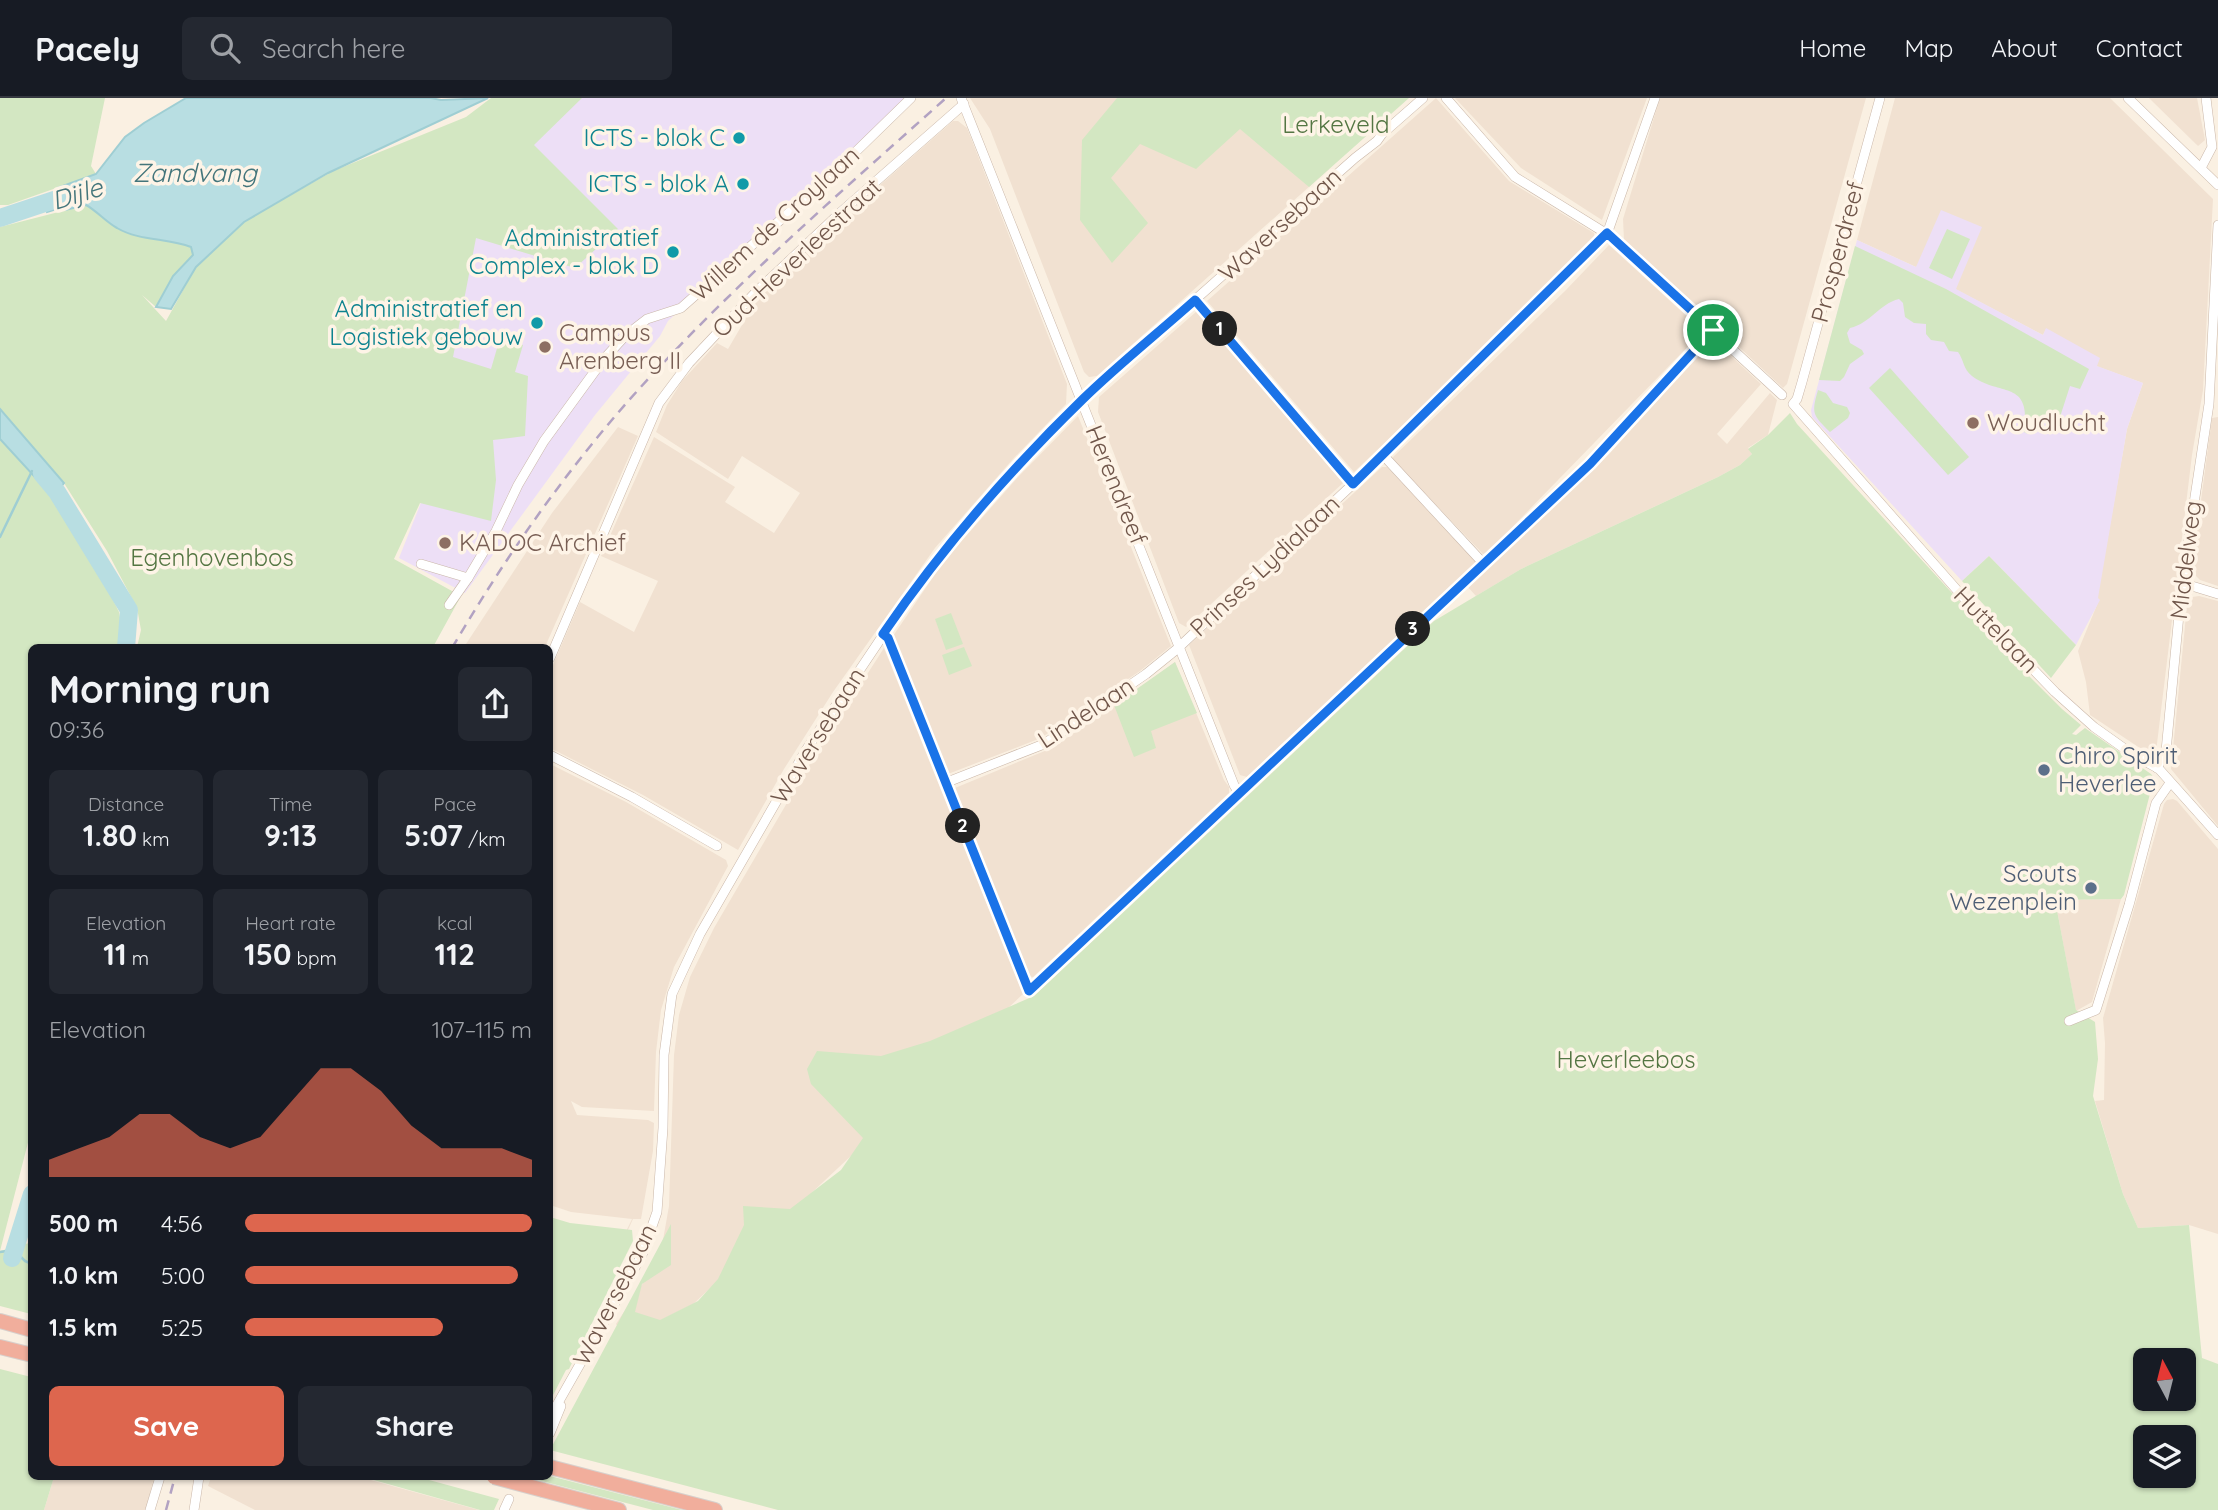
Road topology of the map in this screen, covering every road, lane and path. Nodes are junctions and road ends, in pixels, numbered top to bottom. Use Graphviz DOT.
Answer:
graph roads {
  1 [pos="911,98"];
  2 [pos="1423,98"];
  3 [pos="1446,98"];
  4 [pos="1655,98"];
  5 [pos="1880,98"];
  6 [pos="2127,98"];
  7 [pos="2206,98"];
  8 [pos="963,101"];
  9 [pos="2201,168"];
  10 [pos="2218,185"];
  11 [pos="2218,225"];
  12 [pos="1607,233"];
  13 [pos="1195,300"];
  14 [pos="1713,330"];
  15 [pos="1782,395"];
  16 [pos="1082,400"];
  17 [pos="1793,404"];
  18 [pos="2214,405"];
  19 [pos="1383,455"];
  20 [pos="1353,484"];
  21 [pos="1483,563"];
  22 [pos="421,564"];
  23 [pos="467,578"];
  24 [pos="2182,583"];
  25 [pos="2218,594"];
  26 [pos="449,605"];
  27 [pos="883,634"];
  28 [pos="1179,647"];
  29 [pos="553,651"];
  30 [pos="553,757"];
  31 [pos="2157,768"];
  32 [pos="945,783"];
  33 [pos="2170,783"];
  34 [pos="1237,795"];
  35 [pos="2218,835"];
  36 [pos="717,846"];
  37 [pos="2069,1021"];
  38 [pos="0,1321"];
  39 [pos="28,1329"];
  40 [pos="0,1347"];
  41 [pos="28,1354"];
  42 [pos="566,1391"];
  43 [pos="553,1412"];
  44 [pos="553,1425"];
  45 [pos="553,1468"];
  46 [pos="159,1480"];
  47 [pos="199,1480"];
  48 [pos="505,1480"];
  49 [pos="509,1499"];
  50 [pos="149,1510"];
  51 [pos="194,1510"];
  52 [pos="504,1510"];
  53 [pos="620,1510"];
  54 [pos="715,1510"];
  1 -- 23 [label="street, Willem de Croylaan"];
  2 -- 13 [label="street, Waversebaan"];
  3 -- 12 [label="street"];
  4 -- 12 [label="street, Prinses Lydialaan"];
  5 -- 17 [label="street, Prosperdreef"];
  6 -- 9 [label="street"];
  7 -- 9 [label="street"];
  8 -- 16 [label="street, Herendreef"];
  8 -- 29 [label="street, Oud-Heverleestraat"];
  9 -- 10 [label="street"];
  11 -- 18 [label="street, Middelweg"];
  12 -- 14 [label="street"];
  12 -- 19 [label="street, Prinses Lydialaan"];
  13 -- 16 [label="street, Waversebaan"];
  13 -- 20 [label="street"];
  14 -- 15 [label="street"];
  14 -- 21 [label="street"];
  16 -- 27 [label="street, Waversebaan"];
  16 -- 28 [label="street, Herendreef"];
  17 -- 31 [label="street, Huttelaan"];
  18 -- 24 [label="street, Middelweg"];
  19 -- 20 [label="street, Prinses Lydialaan"];
  19 -- 21 [label="street"];
  20 -- 28 [label="street, Prinses Lydialaan"];
  21 -- 34 [label="street"];
  22 -- 23 [label="street"];
  23 -- 26 [label="street, Willem de Croylaan"];
  24 -- 25 [label="street"];
  24 -- 31 [label="street, Middelweg"];
  27 -- 32 [label="street"];
  27 -- 42 [label="street, Waversebaan"];
  28 -- 32 [label="street, Lindelaan"];
  28 -- 34 [label="street, Herendreef"];
  30 -- 36 [label="street"];
  31 -- 33 [label="street, Huttelaan"];
  32 -- 34 [label="street"];
  33 -- 35 [label="street, Huttelaan"];
  33 -- 37 [label="street"];
  38 -- 39 [label="highway"];
  40 -- 41 [label="highway"];
  42 -- 43 [label="street, Waversebaan"];
  42 -- 44 [label="street, Waversebaan"];
  45 -- 54 [label="highway"];
  46 -- 50 [label="street"];
  47 -- 51 [label="street"];
  48 -- 53 [label="highway, bridge"];
  49 -- 52 [label="street"];
}
